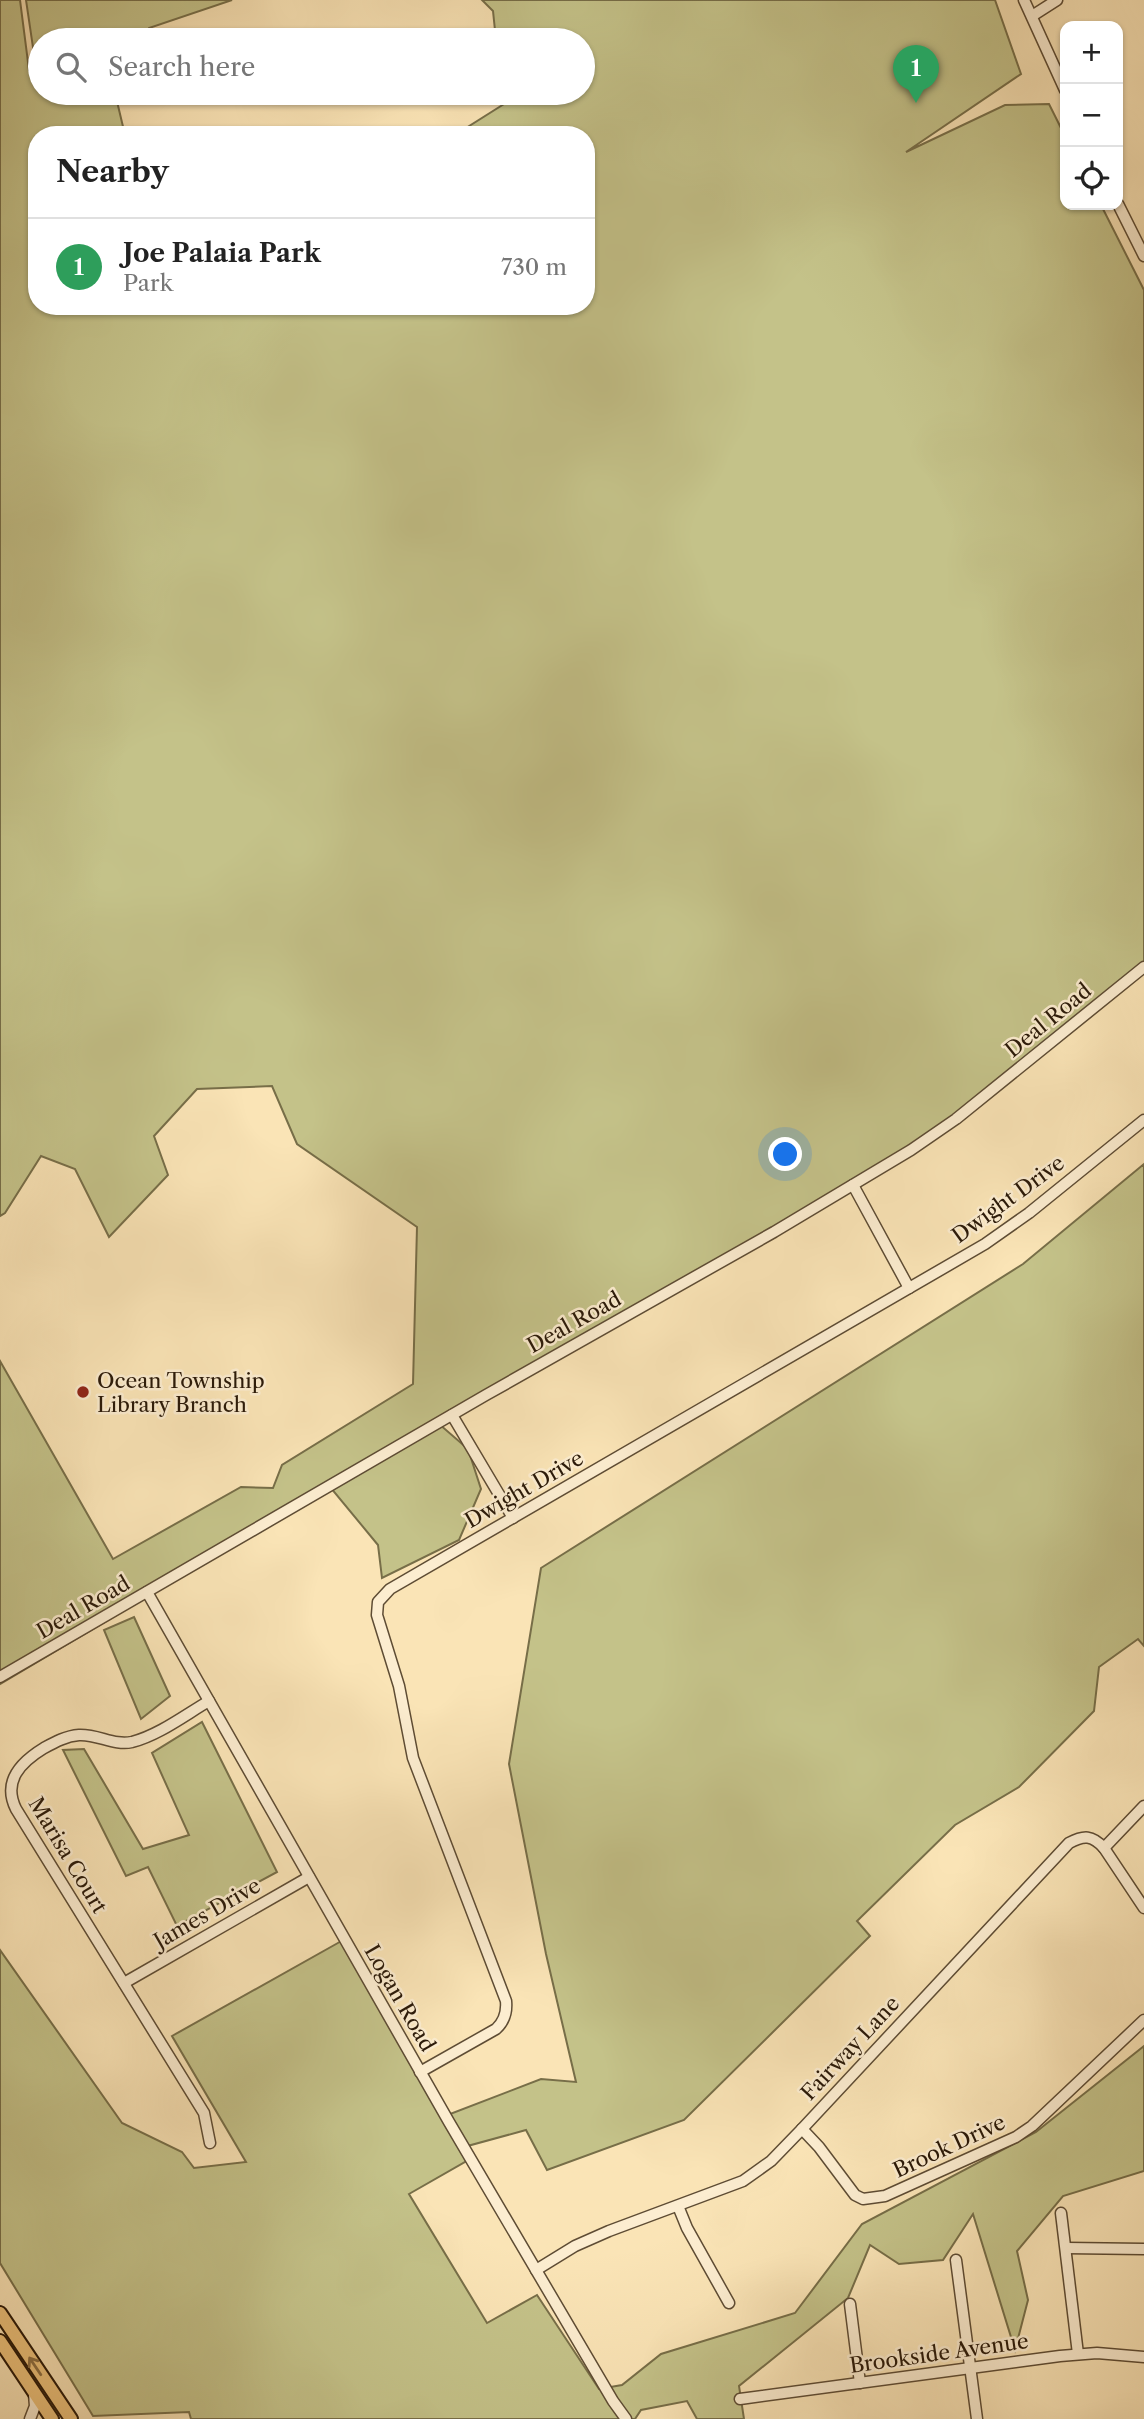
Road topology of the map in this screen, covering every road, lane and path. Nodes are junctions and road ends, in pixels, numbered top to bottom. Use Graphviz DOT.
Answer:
graph roads {
  1 [pos="1024,0"];
  2 [pos="1057,0"];
  3 [pos="1032,16"];
  4 [pos="1062,84"];
  5 [pos="1121,210"];
  6 [pos="1144,256"];
  7 [pos="1144,967"];
  8 [pos="1144,1120"];
  9 [pos="853,1185"];
  10 [pos="909,1288"];
  11 [pos="452,1415"];
  12 [pos="513,1518"];
  13 [pos="147,1592"];
  14 [pos="0,1677"];
  15 [pos="209,1701"];
  16 [pos="1144,1806"];
  17 [pos="1104,1848"];
  18 [pos="309,1877"];
  19 [pos="1144,1908"];
  20 [pos="124,1983"];
  21 [pos="1144,2020"];
  22 [pos="420,2072"];
  23 [pos="802,2129"];
  24 [pos="211,2143"];
  25 [pos="678,2206"];
  26 [pos="1061,2213"];
  27 [pos="1066,2248"];
  28 [pos="1144,2249"];
  29 [pos="956,2260"];
  30 [pos="536,2270"];
  31 [pos="729,2303"];
  32 [pos="850,2304"];
  33 [pos="0,2313"];
  34 [pos="0,2341"];
  35 [pos="1078,2354"];
  36 [pos="1144,2357"];
  37 [pos="971,2368"];
  38 [pos="860,2382"];
  39 [pos="33,2390"];
  40 [pos="740,2399"];
  41 [pos="30,2419"];
  42 [pos="52,2419"];
  43 [pos="71,2419"];
  44 [pos="626,2419"];
  45 [pos="977,2419"];
  1 -- 3 [label="street"];
  2 -- 3 [label="street"];
  3 -- 4 [label="street"];
  5 -- 6 [label="street"];
  7 -- 9 [label="street, Deal Road"];
  8 -- 10 [label="street, Dwight Drive"];
  9 -- 10 [label="street"];
  9 -- 11 [label="street, Deal Road"];
  10 -- 12 [label="street, Dwight Drive"];
  11 -- 12 [label="street"];
  11 -- 13 [label="street, Deal Road"];
  12 -- 22 [label="street, Dwight Drive"];
  13 -- 14 [label="street, Deal Road"];
  13 -- 15 [label="street, Logan Road"];
  15 -- 18 [label="street, Logan Road"];
  15 -- 20 [label="street, Marisa Court"];
  16 -- 17 [label="street"];
  17 -- 19 [label="street"];
  17 -- 23 [label="street, Fairway Lane"];
  18 -- 20 [label="street, James Drive"];
  18 -- 22 [label="street, Logan Road"];
  20 -- 24 [label="street, Marisa Court"];
  21 -- 23 [label="street, Brook Drive"];
  22 -- 30 [label="street, Logan Road"];
  23 -- 25 [label="street, Fairway Lane"];
  25 -- 30 [label="street, Fairway Lane"];
  25 -- 31 [label="street"];
  26 -- 27 [label="street"];
  27 -- 28 [label="street"];
  27 -- 35 [label="street"];
  29 -- 37 [label="street"];
  30 -- 44 [label="street, Logan Road"];
  32 -- 38 [label="street"];
  43 -- 33 [label="main road, one-way"];
  34 -- 39 [label="main road"];
  35 -- 36 [label="street, Brookside Avenue"];
  35 -- 37 [label="street, Brookside Avenue"];
  37 -- 38 [label="street, Brookside Avenue"];
  37 -- 45 [label="street"];
  38 -- 40 [label="street, Brookside Avenue"];
  39 -- 41 [label="street"];
  39 -- 42 [label="main road"];
}
